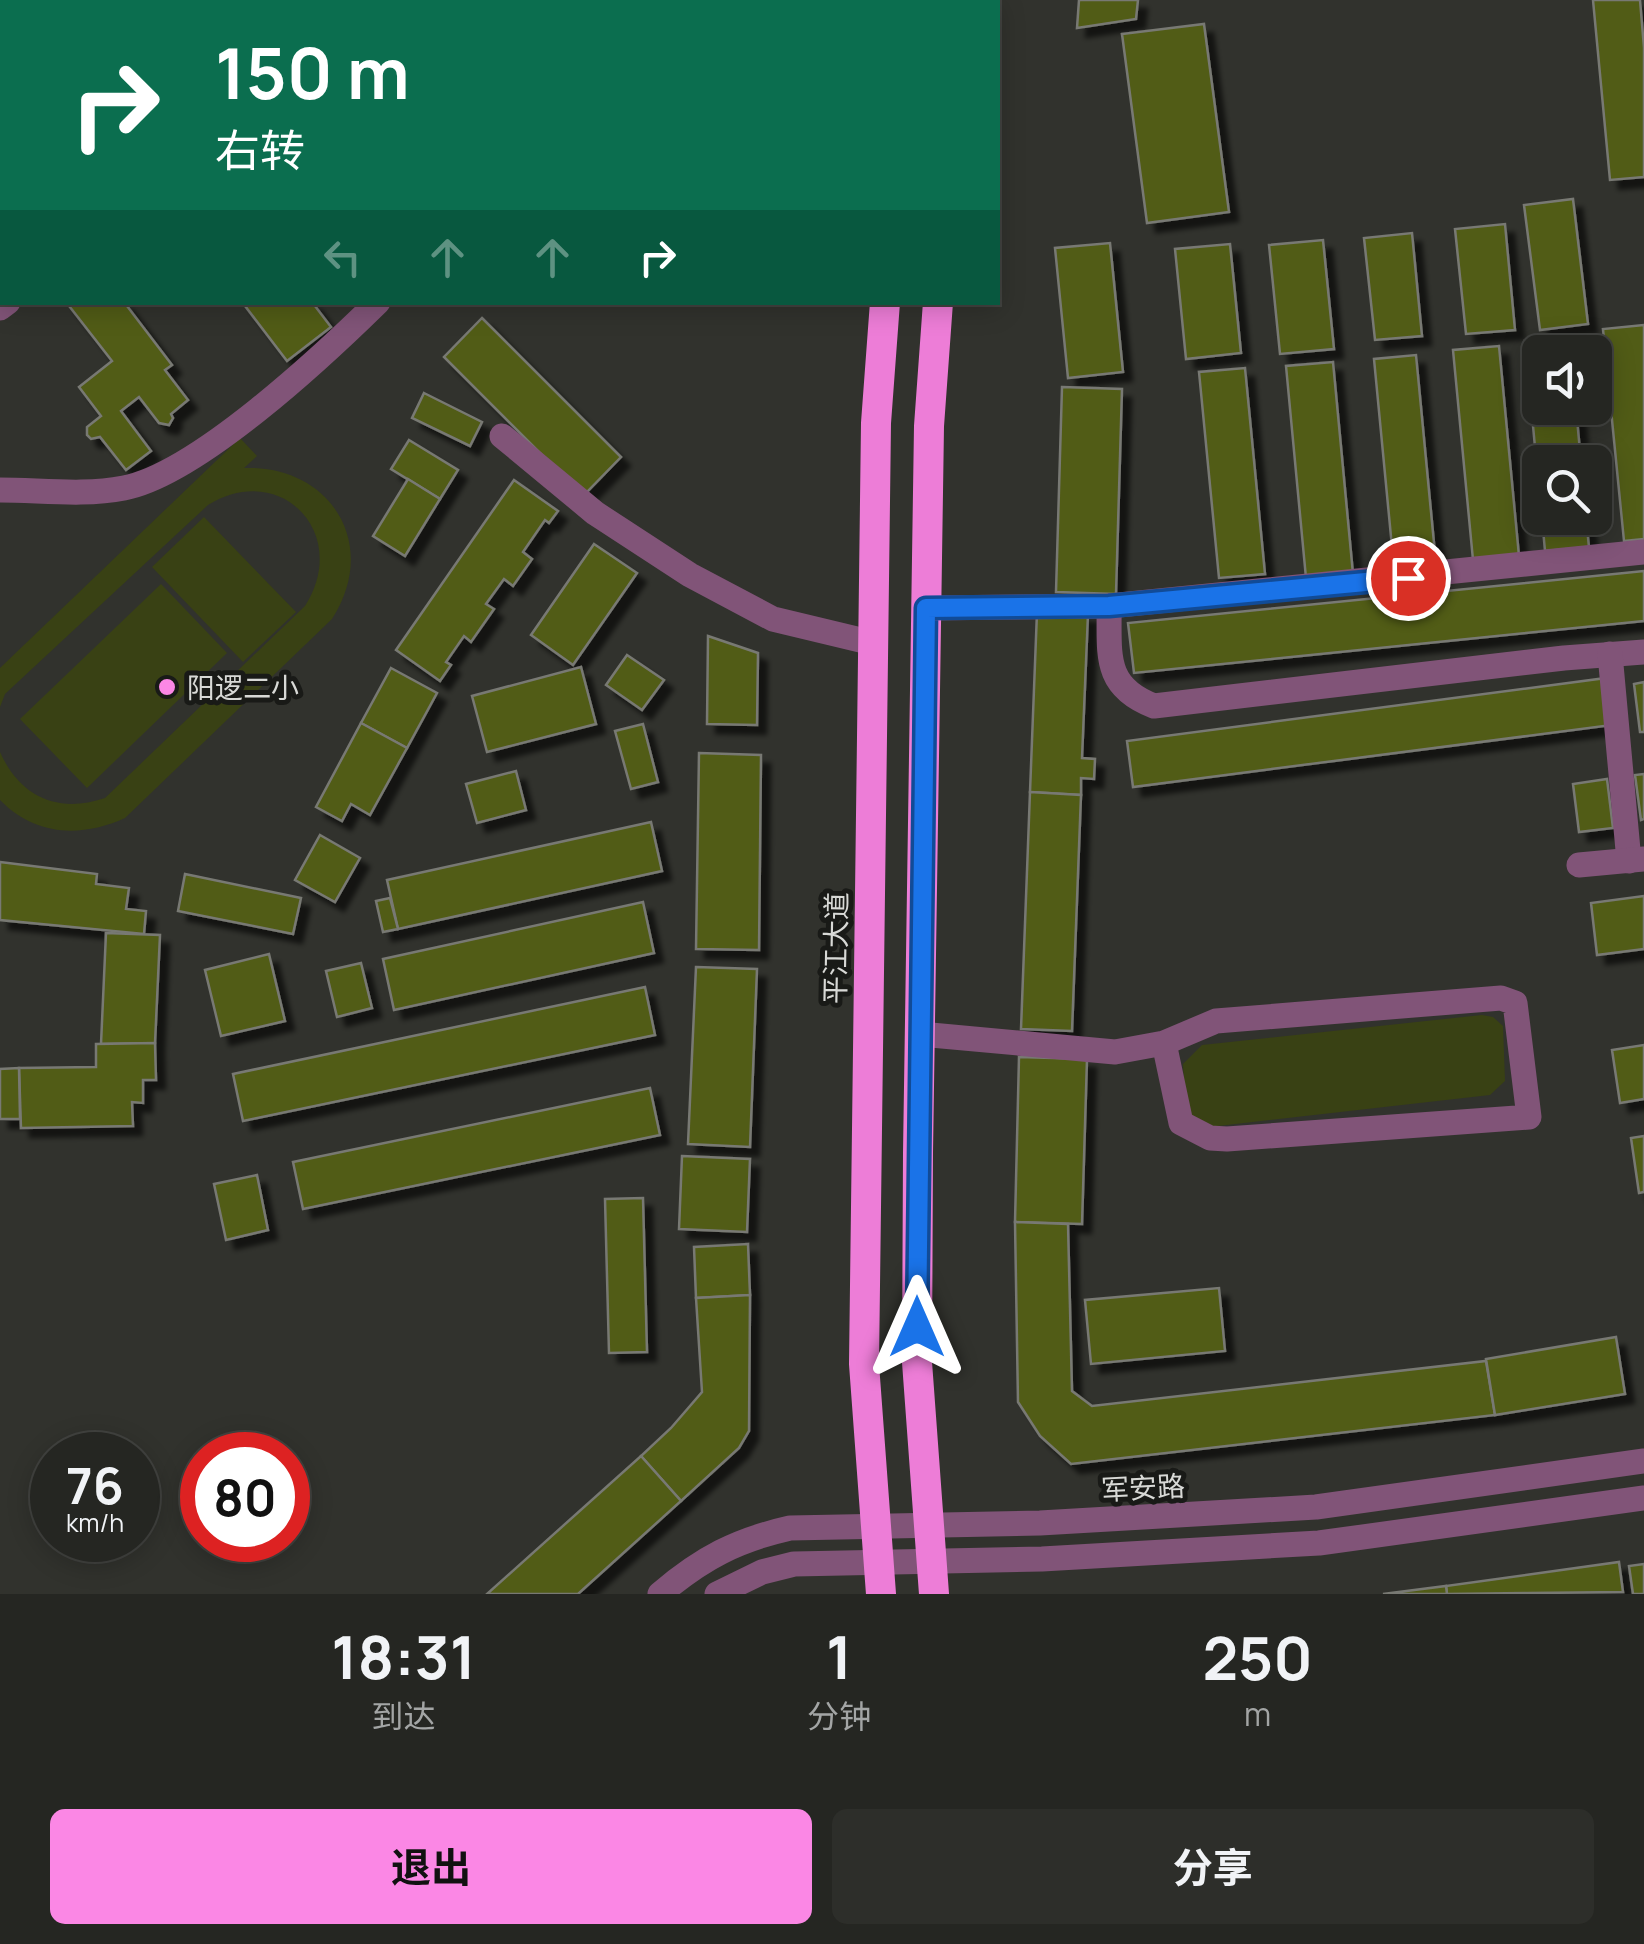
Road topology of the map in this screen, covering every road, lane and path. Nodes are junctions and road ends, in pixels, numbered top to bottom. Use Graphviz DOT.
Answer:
graph roads {
  1 [pos="375,305"];
  2 [pos="885,305"];
  3 [pos="938,305"];
  4 [pos="502,436"];
  5 [pos="0,490"];
  6 [pos="1644,552"];
  7 [pos="1109,606"];
  8 [pos="926,608"];
  9 [pos="873,643"];
  10 [pos="1644,652"];
  11 [pos="1610,654"];
  12 [pos="1637,860"];
  13 [pos="1579,865"];
  14 [pos="920,1034"];
  15 [pos="1164,1042"];
  16 [pos="1644,1461"];
  17 [pos="1644,1498"];
  18 [pos="876,1526"];
  19 [pos="929,1526"];
  20 [pos="879,1562"];
  21 [pos="932,1562"];
  22 [pos="660,1594"];
  23 [pos="718,1594"];
  24 [pos="881,1594"];
  25 [pos="934,1594"];
  1 -- 5 [label="street"];
  2 -- 9 [label="highway, 平江大道"];
  3 -- 8 [label="highway"];
  4 -- 9 [label="street"];
  6 -- 7 [label="street"];
  7 -- 8 [label="street"];
  7 -- 11 [label="street"];
  8 -- 14 [label="highway"];
  9 -- 18 [label="highway, 平江大道"];
  10 -- 11 [label="street"];
  11 -- 12 [label="street"];
  12 -- 13 [label="street"];
  14 -- 15 [label="street"];
  14 -- 19 [label="highway"];
  15 -- 15 [label="street"];
  16 -- 19 [label="street, 军安路"];
  17 -- 21 [label="street"];
  18 -- 19 [label="street, 军安路"];
  18 -- 20 [label="highway, 平江大道"];
  18 -- 22 [label="street, 军安路"];
  19 -- 21 [label="highway"];
  20 -- 21 [label="street"];
  20 -- 23 [label="street"];
  20 -- 24 [label="highway, 平江大道"];
  21 -- 25 [label="highway"];
}
